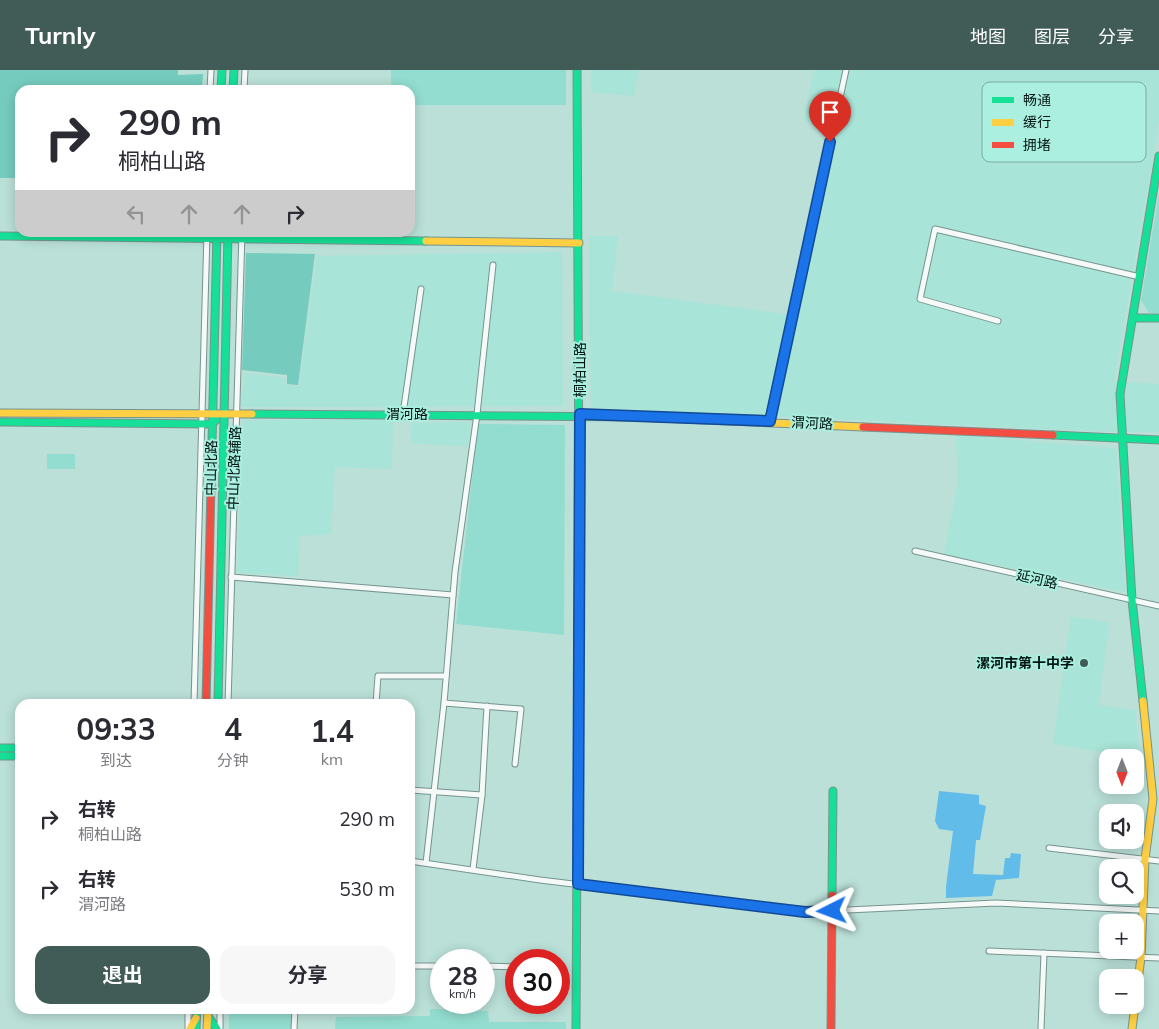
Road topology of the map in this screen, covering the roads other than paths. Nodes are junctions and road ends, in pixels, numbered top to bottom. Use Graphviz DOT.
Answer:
graph roads {
  1 [pos="211,70"];
  2 [pos="222,70"];
  3 [pos="234,70"];
  4 [pos="245,70"];
  5 [pos="577,70"];
  6 [pos="846,70"];
  7 [pos="210,85"];
  8 [pos="222,85"];
  9 [pos="233,85"];
  10 [pos="244,85"];
  11 [pos="1159,156"];
  12 [pos="0,236"];
  13 [pos="15,236"];
  14 [pos="207,237"];
  15 [pos="217,237"];
  16 [pos="228,237"];
  17 [pos="242,237"];
  18 [pos="290,237"];
  19 [pos="578,243"];
  20 [pos="493,265"];
  21 [pos="1140,278"];
  22 [pos="421,289"];
  23 [pos="1133,318"];
  24 [pos="1159,318"];
  25 [pos="998,321"];
  26 [pos="0,414"];
  27 [pos="90,414"];
  28 [pos="203,414"];
  29 [pos="212,414"];
  30 [pos="224,414"];
  31 [pos="236,414"];
  32 [pos="403,414"];
  33 [pos="477,414"];
  34 [pos="580,414"];
  35 [pos="770,421"];
  36 [pos="0,422"];
  37 [pos="90,422"];
  38 [pos="202,424"];
  39 [pos="212,424"];
  40 [pos="1123,438"];
  41 [pos="1159,440"];
  42 [pos="915,551"];
  43 [pos="231,577"];
  44 [pos="453,595"];
  45 [pos="1132,600"];
  46 [pos="1159,606"];
  47 [pos="446,676"];
  48 [pos="194,699"];
  49 [pos="206,699"];
  50 [pos="218,699"];
  51 [pos="228,699"];
  52 [pos="376,699"];
  53 [pos="444,703"];
  54 [pos="487,706"];
  55 [pos="0,748"];
  56 [pos="15,748"];
  57 [pos="0,756"];
  58 [pos="15,756"];
  59 [pos="514,764"];
  60 [pos="415,790"];
  61 [pos="434,791"];
  62 [pos="833,791"];
  63 [pos="482,795"];
  64 [pos="1156,800"];
  65 [pos="1049,848"];
  66 [pos="1144,859"];
  67 [pos="415,861"];
  68 [pos="1159,861"];
  69 [pos="426,863"];
  70 [pos="473,869"];
  71 [pos="578,884"];
  72 [pos="1142,904"];
  73 [pos="1142,910"];
  74 [pos="832,911"];
  75 [pos="1159,911"];
  76 [pos="1142,914"];
  77 [pos="989,951"];
  78 [pos="1044,953"];
  79 [pos="1099,955"];
  80 [pos="1144,956"];
  81 [pos="1159,958"];
  82 [pos="1141,959"];
  83 [pos="415,966"];
  84 [pos="430,966"];
  85 [pos="188,1014"];
  86 [pos="196,1014"];
  87 [pos="197,1014"];
  88 [pos="208,1014"];
  89 [pos="209,1014"];
  90 [pos="220,1014"];
  91 [pos="295,1014"];
  92 [pos="189,1029"];
  93 [pos="196,1029"];
  94 [pos="207,1029"];
  95 [pos="218,1029"];
  96 [pos="294,1029"];
  97 [pos="576,1029"];
  98 [pos="831,1029"];
  99 [pos="1041,1029"];
  100 [pos="1132,1029"];
  1 -- 7 [label="street"];
  2 -- 8 [label="street"];
  3 -- 9 [label="street"];
  4 -- 10 [label="street"];
  5 -- 19 [label="street, 桐柏山路"];
  6 -- 35 [label="street"];
  11 -- 21 [label="street"];
  12 -- 13 [label="street"];
  14 -- 28 [label="street"];
  15 -- 29 [label="street, 中山北路"];
  16 -- 30 [label="street, 中山北路"];
  17 -- 31 [label="street, 中山北路辅路"];
  18 -- 19 [label="street"];
  19 -- 34 [label="street, 桐柏山路"];
  20 -- 33 [label="street"];
  21 -- 23 [label="street"];
  21 -- 25 [label="street"];
  22 -- 32 [label="street"];
  23 -- 24 [label="street"];
  23 -- 40 [label="street"];
  26 -- 27 [label="street, 渭河路"];
  27 -- 28 [label="street, 渭河路"];
  27 -- 37 [label="street"];
  28 -- 29 [label="street, 渭河路"];
  28 -- 38 [label="street"];
  29 -- 30 [label="street, 渭河路"];
  29 -- 39 [label="street, 中山北路"];
  30 -- 31 [label="street, 渭河路"];
  30 -- 39 [label="street"];
  30 -- 50 [label="street, 中山北路"];
  31 -- 32 [label="street, 渭河路"];
  31 -- 43 [label="street, 中山北路辅路"];
  32 -- 33 [label="street, 渭河路"];
  33 -- 34 [label="street, 渭河路"];
  33 -- 44 [label="street"];
  34 -- 35 [label="street, 渭河路"];
  34 -- 71 [label="street, 桐柏山路"];
  35 -- 40 [label="street, 渭河路"];
  36 -- 37 [label="street"];
  37 -- 38 [label="street"];
  38 -- 39 [label="street"];
  38 -- 48 [label="street"];
  39 -- 49 [label="street, 中山北路"];
  40 -- 41 [label="street, 渭河路"];
  40 -- 45 [label="street"];
  42 -- 45 [label="street, 延河路"];
  43 -- 44 [label="street"];
  43 -- 51 [label="street, 中山北路辅路"];
  44 -- 47 [label="street"];
  45 -- 46 [label="street, 延河路"];
  45 -- 64 [label="street"];
  47 -- 52 [label="street"];
  47 -- 53 [label="street"];
  53 -- 54 [label="street"];
  53 -- 61 [label="street"];
  54 -- 59 [label="street"];
  54 -- 63 [label="street"];
  55 -- 56 [label="street"];
  57 -- 58 [label="street"];
  60 -- 61 [label="street"];
  61 -- 63 [label="street"];
  61 -- 69 [label="street"];
  62 -- 74 [label="street"];
  63 -- 70 [label="street"];
  64 -- 66 [label="street"];
  65 -- 66 [label="street"];
  66 -- 68 [label="street"];
  67 -- 69 [label="street"];
  69 -- 70 [label="street"];
  70 -- 71 [label="street"];
  71 -- 74 [label="street"];
  71 -- 97 [label="street, 桐柏山路"];
  72 -- 73 [label="street"];
  73 -- 74 [label="street"];
  73 -- 75 [label="street"];
  73 -- 76 [label="street"];
  74 -- 98 [label="street"];
  77 -- 78 [label="street"];
  78 -- 79 [label="street"];
  78 -- 99 [label="street"];
  80 -- 81 [label="street"];
  82 -- 100 [label="street"];
  83 -- 84 [label="street"];
  85 -- 92 [label="street"];
  86 -- 92 [label="street"];
  87 -- 93 [label="street"];
  88 -- 94 [label="street"];
  89 -- 95 [label="street"];
  90 -- 95 [label="street"];
  91 -- 96 [label="street"];
}
